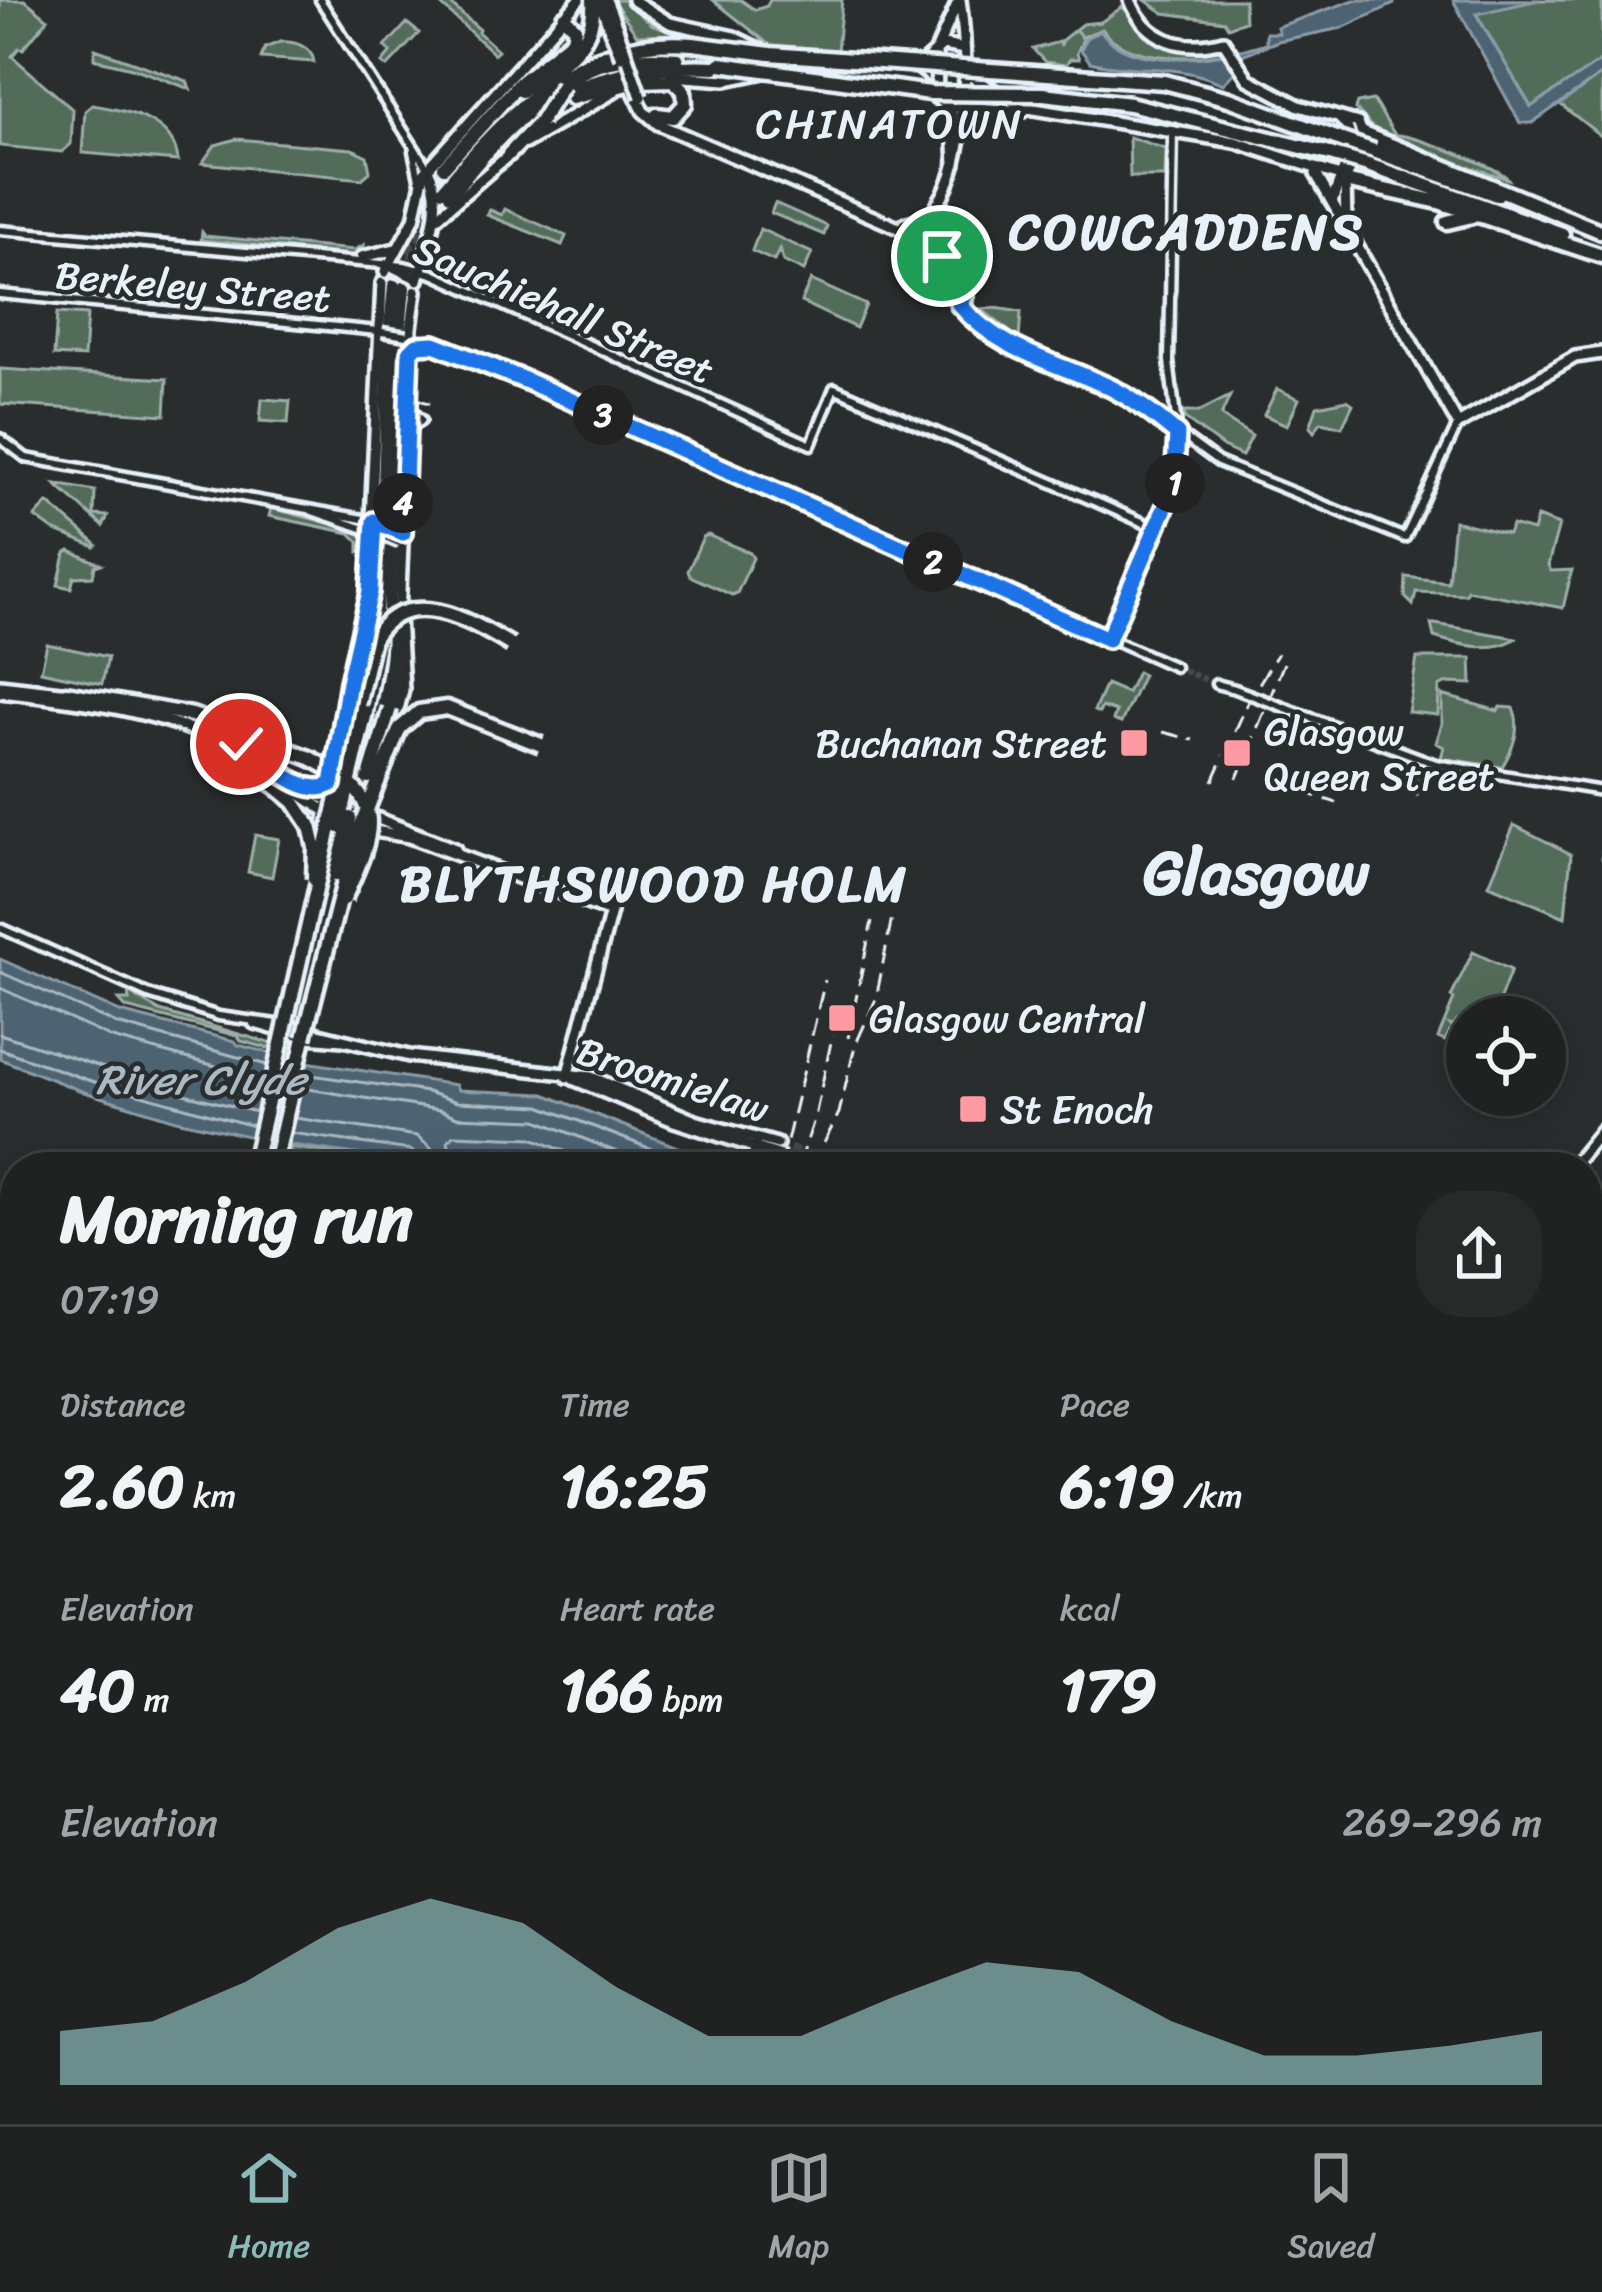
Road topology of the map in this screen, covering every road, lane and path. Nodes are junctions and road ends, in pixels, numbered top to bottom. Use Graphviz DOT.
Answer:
graph roads {
  1 [pos="320,0"];
  2 [pos="579,0"];
  3 [pos="600,0"];
  4 [pos="633,0"];
  5 [pos="959,0"];
  6 [pos="1130,0"];
  7 [pos="567,14"];
  8 [pos="942,46"];
  9 [pos="964,49"];
  10 [pos="772,58"];
  11 [pos="793,65"];
  12 [pos="718,66"];
  13 [pos="759,74"];
  14 [pos="894,75"];
  15 [pos="964,75"];
  16 [pos="655,79"];
  17 [pos="937,96"];
  18 [pos="639,98"];
  19 [pos="948,105"];
  20 [pos="970,108"];
  21 [pos="496,110"];
  22 [pos="681,110"];
  23 [pos="1048,111"];
  24 [pos="657,116"];
  25 [pos="676,129"];
  26 [pos="1173,130"];
  27 [pos="1362,137"];
  28 [pos="412,148"];
  29 [pos="509,154"];
  30 [pos="1295,159"];
  31 [pos="476,164"];
  32 [pos="955,164"];
  33 [pos="444,167"];
  34 [pos="1316,174"];
  35 [pos="1342,179"];
  36 [pos="435,184"];
  37 [pos="1374,188"];
  38 [pos="1338,199"];
  39 [pos="1485,216"];
  40 [pos="1447,222"];
  41 [pos="922,227"];
  42 [pos="407,230"];
  43 [pos="431,230"];
  44 [pos="0,232"];
  45 [pos="1602,234"];
  46 [pos="396,249"];
  47 [pos="1602,254"];
  48 [pos="302,255"];
  49 [pos="362,256"];
  50 [pos="433,274"];
  51 [pos="403,279"];
  52 [pos="0,294"];
  53 [pos="396,336"];
  54 [pos="434,344"];
  55 [pos="1602,353"];
  56 [pos="1458,424"];
  57 [pos="1177,434"];
  58 [pos="0,438"];
  59 [pos="1158,530"];
  60 [pos="387,534"];
  61 [pos="368,603"];
  62 [pos="389,607"];
  63 [pos="1108,639"];
  64 [pos="399,644"];
  65 [pos="511,645"];
  66 [pos="366,658"];
  67 [pos="1175,667"];
  68 [pos="1218,684"];
  69 [pos="0,688"];
  70 [pos="59,694"];
  71 [pos="369,715"];
  72 [pos="541,745"];
  73 [pos="227,746"];
  74 [pos="337,750"];
  75 [pos="336,782"];
  76 [pos="305,788"];
  77 [pos="1602,791"];
  78 [pos="370,795"];
  79 [pos="328,807"];
  80 [pos="377,818"];
  81 [pos="358,819"];
  82 [pos="503,871"];
  83 [pos="0,928"];
  84 [pos="320,932"];
  85 [pos="302,957"];
  86 [pos="312,999"];
  87 [pos="285,1029"];
  88 [pos="307,1035"];
  89 [pos="568,1075"];
  90 [pos="756,1143"];
  91 [pos="777,1150"];
  92 [pos="259,1152"];
  93 [pos="260,1152"];
  94 [pos="278,1152"];
  95 [pos="754,1152"];
  1 -- 28 [label="street"];
  2 -- 7 [label="main road"];
  3 -- 18 [label="main road, bridge"];
  3 -- 21 [label="highway"];
  4 -- 10 [label="main road"];
  5 -- 8 [label="main road"];
  5 -- 9 [label="main road"];
  6 -- 27 [label="main road"];
  7 -- 21 [label="highway"];
  7 -- 36 [label="main road"];
  8 -- 9 [label="main road"];
  8 -- 14 [label="main road"];
  8 -- 17 [label="main road"];
  9 -- 15 [label="main road"];
  10 -- 11 [label="main road"];
  10 -- 13 [label="main road"];
  11 -- 12 [label="highway, bridge"];
  11 -- 13 [label="main road"];
  11 -- 14 [label="main road"];
  11 -- 36 [label="highway, bridge"];
  11 -- 45 [label="highway, bridge"];
  11 -- 47 [label="highway, bridge"];
  12 -- 29 [label="highway, bridge"];
  12 -- 31 [label="highway"];
  13 -- 16 [label="main road"];
  14 -- 17 [label="main road"];
  15 -- 19 [label="main road"];
  15 -- 20 [label="main road"];
  15 -- 23 [label="main road"];
  16 -- 22 [label="highway"];
  16 -- 29 [label="main road"];
  16 -- 31 [label="highway"];
  17 -- 19 [label="main road"];
  18 -- 24 [label="main road"];
  18 -- 25 [label="main road"];
  19 -- 20 [label="main road"];
  19 -- 32 [label="main road"];
  20 -- 23 [label="main road"];
  20 -- 32 [label="main road"];
  21 -- 33 [label="highway"];
  22 -- 24 [label="highway"];
  22 -- 25 [label="highway"];
  23 -- 26 [label="main road"];
  24 -- 25 [label="main road"];
  25 -- 41 [label="main road"];
  26 -- 30 [label="main road"];
  26 -- 57 [label="street"];
  27 -- 35 [label="main road"];
  27 -- 45 [label="highway"];
  28 -- 36 [label="street"];
  28 -- 36 [label="street"];
  29 -- 43 [label="main road"];
  30 -- 34 [label="main road"];
  30 -- 35 [label="main road"];
  31 -- 36 [label="highway"];
  32 -- 41 [label="main road, bridge"];
  34 -- 35 [label="main road"];
  34 -- 38 [label="main road"];
  35 -- 37 [label="highway"];
  35 -- 38 [label="main road"];
  36 -- 42 [label="main road"];
  36 -- 43 [label="main road"];
  37 -- 38 [label="highway"];
  37 -- 39 [label="highway"];
  38 -- 56 [label="main road"];
  39 -- 40 [label="highway"];
  39 -- 47 [label="highway"];
  41 -- 57 [label="street"];
  42 -- 43 [label="main road"];
  42 -- 46 [label="main road"];
  43 -- 50 [label="street"];
  43 -- 51 [label="main road"];
  44 -- 48 [label="street, Sauchiehall Street"];
  46 -- 49 [label="main road"];
  46 -- 51 [label="main road"];
  48 -- 49 [label="street"];
  48 -- 51 [label="street, Sauchiehall Street"];
  50 -- 51 [label="street, Sauchiehall Street"];
  50 -- 59 [label="street, Sauchiehall Street"];
  51 -- 53 [label="highway"];
  51 -- 53 [label="main road"];
  52 -- 53 [label="street, Berkeley Street"];
  53 -- 54 [label="street"];
  53 -- 54 [label="street"];
  53 -- 60 [label="highway"];
  53 -- 60 [label="main road"];
  53 -- 60 [label="main road"];
  54 -- 63 [label="street"];
  55 -- 56 [label="main road"];
  56 -- 57 [label="street"];
  57 -- 59 [label="street"];
  58 -- 60 [label="street"];
  59 -- 63 [label="street"];
  60 -- 61 [label="main road"];
  60 -- 62 [label="highway"];
  60 -- 64 [label="main road"];
  60 -- 71 [label="highway"];
  60 -- 74 [label="highway"];
  61 -- 74 [label="main road"];
  61 -- 75 [label="highway, bridge"];
  62 -- 71 [label="highway"];
  62 -- 81 [label="highway"];
  63 -- 67 [label="street"];
  64 -- 78 [label="main road"];
  64 -- 84 [label="highway, bridge"];
  65 -- 66 [label="highway, bridge"];
  66 -- 75 [label="highway, bridge"];
  66 -- 84 [label="highway, bridge"];
  68 -- 77 [label="street, bridge"];
  69 -- 70 [label="main road"];
  70 -- 73 [label="main road"];
  70 -- 76 [label="main road"];
  70 -- 88 [label="highway, bridge"];
  71 -- 84 [label="highway, bridge"];
  72 -- 86 [label="highway, bridge"];
  73 -- 79 [label="main road"];
  73 -- 85 [label="highway, bridge"];
  74 -- 75 [label="main road"];
  75 -- 76 [label="main road"];
  75 -- 79 [label="main road"];
  75 -- 85 [label="highway, bridge"];
  76 -- 79 [label="main road"];
  78 -- 80 [label="main road"];
  78 -- 81 [label="main road"];
  79 -- 81 [label="main road"];
  79 -- 81 [label="main road"];
  79 -- 87 [label="main road"];
  80 -- 81 [label="main road"];
  80 -- 82 [label="main road"];
  81 -- 82 [label="main road"];
  81 -- 88 [label="main road"];
  82 -- 89 [label="main road"];
  83 -- 87 [label="street"];
  84 -- 86 [label="highway, bridge"];
  84 -- 93 [label="highway, bridge"];
  85 -- 92 [label="highway, bridge"];
  86 -- 88 [label="highway, bridge"];
  87 -- 88 [label="main road, Broomielaw"];
  88 -- 89 [label="main road, Broomielaw"];
  88 -- 94 [label="highway"];
  89 -- 90 [label="main road, Broomielaw"];
  90 -- 91 [label="main road, Broomielaw"];
  90 -- 95 [label="main road"];
}
